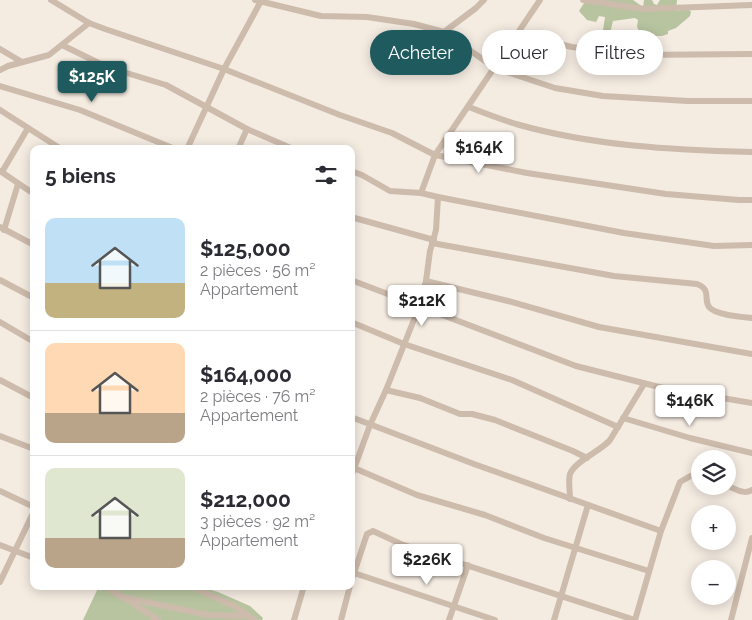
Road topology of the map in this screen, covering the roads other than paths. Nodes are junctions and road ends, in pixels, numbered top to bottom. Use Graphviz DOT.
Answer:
graph roads {
  1 [pos="51,0"];
  2 [pos="484,0"];
  3 [pos="540,0"];
  4 [pos="583,0"];
  5 [pos="258,1"];
  6 [pos="752,5"];
  7 [pos="89,23"];
  8 [pos="436,30"];
  9 [pos="447,30"];
  10 [pos="521,30"];
  11 [pos="62,45"];
  12 [pos="566,46"];
  13 [pos="0,49"];
  14 [pos="752,54"];
  15 [pos="22,62"];
  16 [pos="224,69"];
  17 [pos="0,70"];
  18 [pos="490,75"];
  19 [pos="516,75"];
  20 [pos="0,86"];
  21 [pos="752,102"];
  22 [pos="468,107"];
  23 [pos="207,108"];
  24 [pos="0,110"];
  25 [pos="28,128"];
  26 [pos="247,129"];
  27 [pos="55,145"];
  28 [pos="164,145"];
  29 [pos="189,145"];
  30 [pos="240,145"];
  31 [pos="284,145"];
  32 [pos="752,152"];
  33 [pos="435,155"];
  34 [pos="1,172"];
  35 [pos="355,172"];
  36 [pos="18,184"];
  37 [pos="30,192"];
  38 [pos="421,193"];
  39 [pos="438,197"];
  40 [pos="752,200"];
  41 [pos="355,218"];
  42 [pos="2,229"];
  43 [pos="433,242"];
  44 [pos="30,244"];
  45 [pos="752,245"];
  46 [pos="0,280"];
  47 [pos="426,281"];
  48 [pos="355,282"];
  49 [pos="30,296"];
  50 [pos="419,307"];
  51 [pos="752,318"];
  52 [pos="0,322"];
  53 [pos="355,324"];
  54 [pos="30,340"];
  55 [pos="404,344"];
  56 [pos="752,354"];
  57 [pos="0,380"];
  58 [pos="644,384"];
  59 [pos="386,390"];
  60 [pos="30,396"];
  61 [pos="752,403"];
  62 [pos="623,418"];
  63 [pos="355,419"];
  64 [pos="370,425"];
  65 [pos="618,427"];
  66 [pos="0,436"];
  67 [pos="30,447"];
  68 [pos="752,453"];
  69 [pos="587,458"];
  70 [pos="355,465"];
  71 [pos="355,468"];
  72 [pos="691,476"];
  73 [pos="736,490"];
  74 [pos="752,490"];
  75 [pos="0,491"];
  76 [pos="570,499"];
  77 [pos="30,505"];
  78 [pos="588,505"];
  79 [pos="30,522"];
  80 [pos="660,531"];
  81 [pos="752,538"];
  82 [pos="0,545"];
  83 [pos="576,547"];
  84 [pos="15,551"];
  85 [pos="30,557"];
  86 [pos="468,565"];
  87 [pos="745,566"];
  88 [pos="355,567"];
  89 [pos="752,568"];
  90 [pos="649,571"];
  91 [pos="355,573"];
  92 [pos="0,582"];
  93 [pos="111,590"];
  94 [pos="199,590"];
  95 [pos="303,590"];
  96 [pos="349,590"];
  97 [pos="562,596"];
  98 [pos="122,597"];
  99 [pos="453,606"];
  100 [pos="248,616"];
  101 [pos="341,618"];
  102 [pos="158,620"];
  103 [pos="255,620"];
  104 [pos="294,620"];
  105 [pos="350,620"];
  106 [pos="449,620"];
  107 [pos="495,620"];
  108 [pos="554,620"];
  109 [pos="635,620"];
  110 [pos="730,620"];
  1 -- 7 [label="street"];
  2 -- 9 [label="street"];
  3 -- 10 [label="street"];
  4 -- 6 [label="street"];
  5 -- 8 [label="street"];
  5 -- 16 [label="street"];
  7 -- 11 [label="street"];
  7 -- 16 [label="street"];
  11 -- 15 [label="street"];
  11 -- 23 [label="street"];
  12 -- 14 [label="street"];
  13 -- 15 [label="street"];
  15 -- 17 [label="street"];
  16 -- 23 [label="street"];
  16 -- 33 [label="street"];
  18 -- 22 [label="street"];
  19 -- 21 [label="street"];
  20 -- 28 [label="street"];
  22 -- 32 [label="street"];
  22 -- 33 [label="street"];
  23 -- 26 [label="street"];
  23 -- 29 [label="street"];
  24 -- 25 [label="street"];
  25 -- 27 [label="street"];
  25 -- 34 [label="street"];
  26 -- 30 [label="street"];
  26 -- 31 [label="street"];
  33 -- 38 [label="street"];
  33 -- 40 [label="street"];
  34 -- 36 [label="street"];
  35 -- 38 [label="street"];
  36 -- 37 [label="street"];
  36 -- 42 [label="street"];
  38 -- 39 [label="street"];
  39 -- 43 [label="street"];
  39 -- 45 [label="street"];
  41 -- 43 [label="street"];
  42 -- 44 [label="street"];
  43 -- 47 [label="street"];
  43 -- 51 [label="street"];
  46 -- 49 [label="street"];
  47 -- 50 [label="street"];
  47 -- 56 [label="street"];
  48 -- 50 [label="street"];
  50 -- 55 [label="street"];
  50 -- 58 [label="street"];
  52 -- 54 [label="street"];
  53 -- 55 [label="street"];
  55 -- 59 [label="street"];
  55 -- 65 [label="street"];
  57 -- 60 [label="street"];
  58 -- 61 [label="street"];
  58 -- 62 [label="street"];
  59 -- 64 [label="street"];
  59 -- 69 [label="street"];
  62 -- 65 [label="street"];
  62 -- 68 [label="street"];
  63 -- 64 [label="street"];
  64 -- 70 [label="street"];
  64 -- 76 [label="street"];
  65 -- 69 [label="street"];
  66 -- 67 [label="street"];
  69 -- 76 [label="street"];
  71 -- 83 [label="street"];
  72 -- 80 [label="street"];
  73 -- 74 [label="street"];
  75 -- 77 [label="street"];
  76 -- 78 [label="street"];
  78 -- 80 [label="street"];
  78 -- 83 [label="street"];
  79 -- 84 [label="street"];
  80 -- 90 [label="street"];
  81 -- 87 [label="street"];
  82 -- 84 [label="street"];
  83 -- 90 [label="street"];
  83 -- 97 [label="street"];
  84 -- 85 [label="street"];
  84 -- 92 [label="street"];
  86 -- 88 [label="street"];
  86 -- 97 [label="street"];
  86 -- 99 [label="street"];
  87 -- 89 [label="street"];
  87 -- 110 [label="street"];
  90 -- 109 [label="street"];
  91 -- 99 [label="street"];
  93 -- 98 [label="street"];
  94 -- 100 [label="street"];
  95 -- 104 [label="street"];
  96 -- 101 [label="street"];
  97 -- 108 [label="street"];
  97 -- 109 [label="street"];
  98 -- 100 [label="street"];
  98 -- 102 [label="street"];
  99 -- 106 [label="street"];
  99 -- 107 [label="street"];
  100 -- 103 [label="street"];
  101 -- 105 [label="street"];
}
